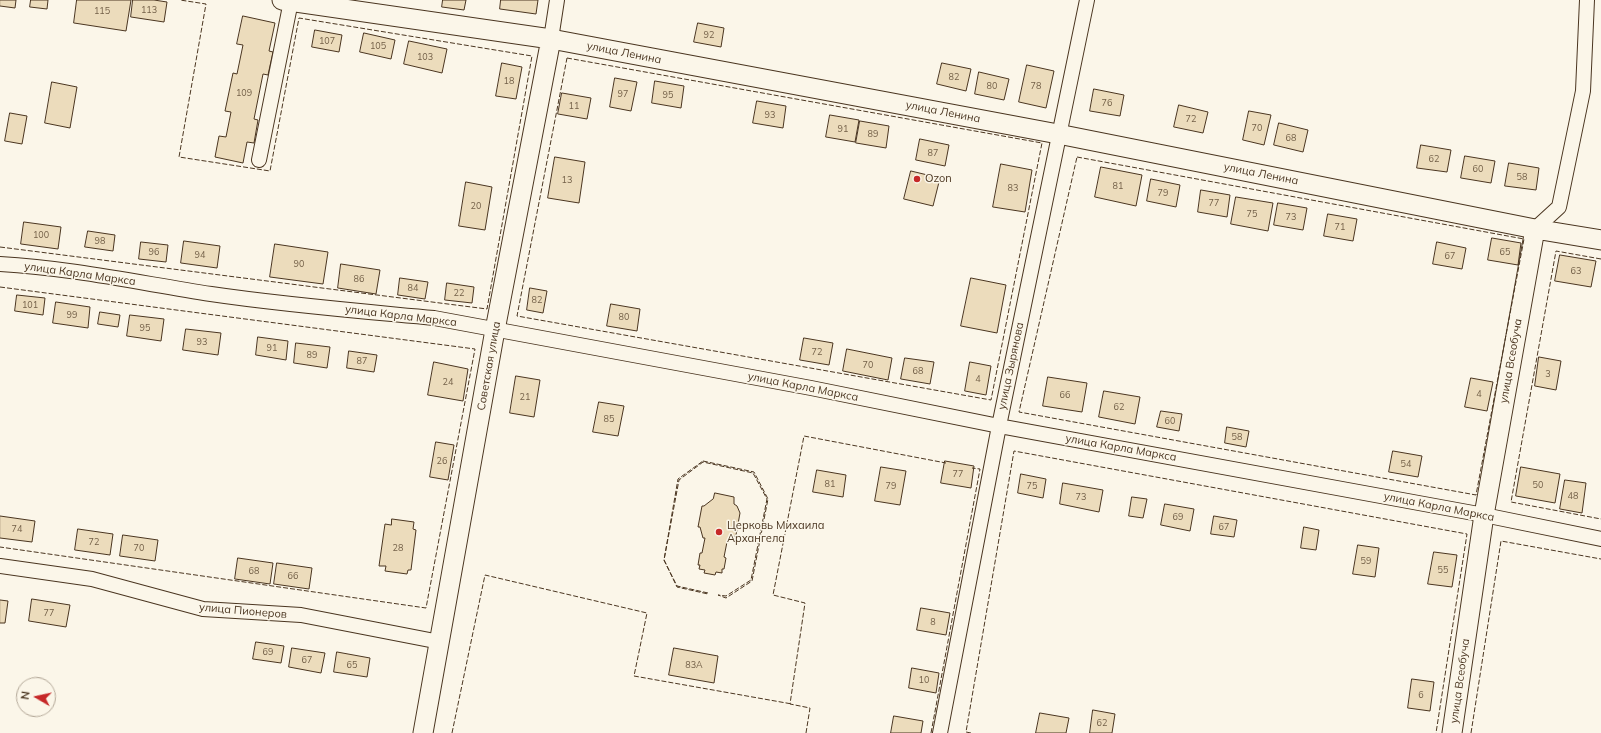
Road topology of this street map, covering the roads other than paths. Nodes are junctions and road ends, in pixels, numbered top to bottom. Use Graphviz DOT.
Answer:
graph roads {
  1 [pos="557,0"];
  2 [pos="1087,0"];
  3 [pos="1587,0"];
  4 [pos="286,1"];
  5 [pos="551,39"];
  6 [pos="1058,134"];
  7 [pos="258,160"];
  8 [pos="1535,229"];
  9 [pos="1601,240"];
  10 [pos="0,264"];
  11 [pos="495,330"];
  12 [pos="999,426"];
  13 [pos="1484,515"];
  14 [pos="1601,538"];
  15 [pos="0,566"];
  16 [pos="440,642"];
  17 [pos="423,733"];
  18 [pos="940,733"];
  19 [pos="1452,733"];
  1 -- 5 [label="street, Советская улица"];
  2 -- 6 [label="street, улица Зырянова"];
  3 -- 8 [label="street"];
  4 -- 5 [label="main road, улица Ленина"];
  4 -- 7 [label="street"];
  5 -- 6 [label="main road, улица Ленина"];
  5 -- 11 [label="main road, Советская улица"];
  6 -- 8 [label="main road, улица Ленина"];
  6 -- 12 [label="street, улица Зырянова"];
  8 -- 9 [label="main road, улица Ленина"];
  8 -- 13 [label="main road, улица Всеобуча"];
  10 -- 11 [label="street, улица Карла Маркса"];
  11 -- 12 [label="street, улица Карла Маркса"];
  11 -- 16 [label="main road, Советская улица"];
  12 -- 13 [label="street, улица Карла Маркса"];
  12 -- 18 [label="street, улица Зырянова"];
  13 -- 14 [label="street, улица Карла Маркса"];
  13 -- 19 [label="main road, улица Всеобуча"];
  15 -- 16 [label="street, улица Пионеров"];
  16 -- 17 [label="main road, Советская улица"];
}
